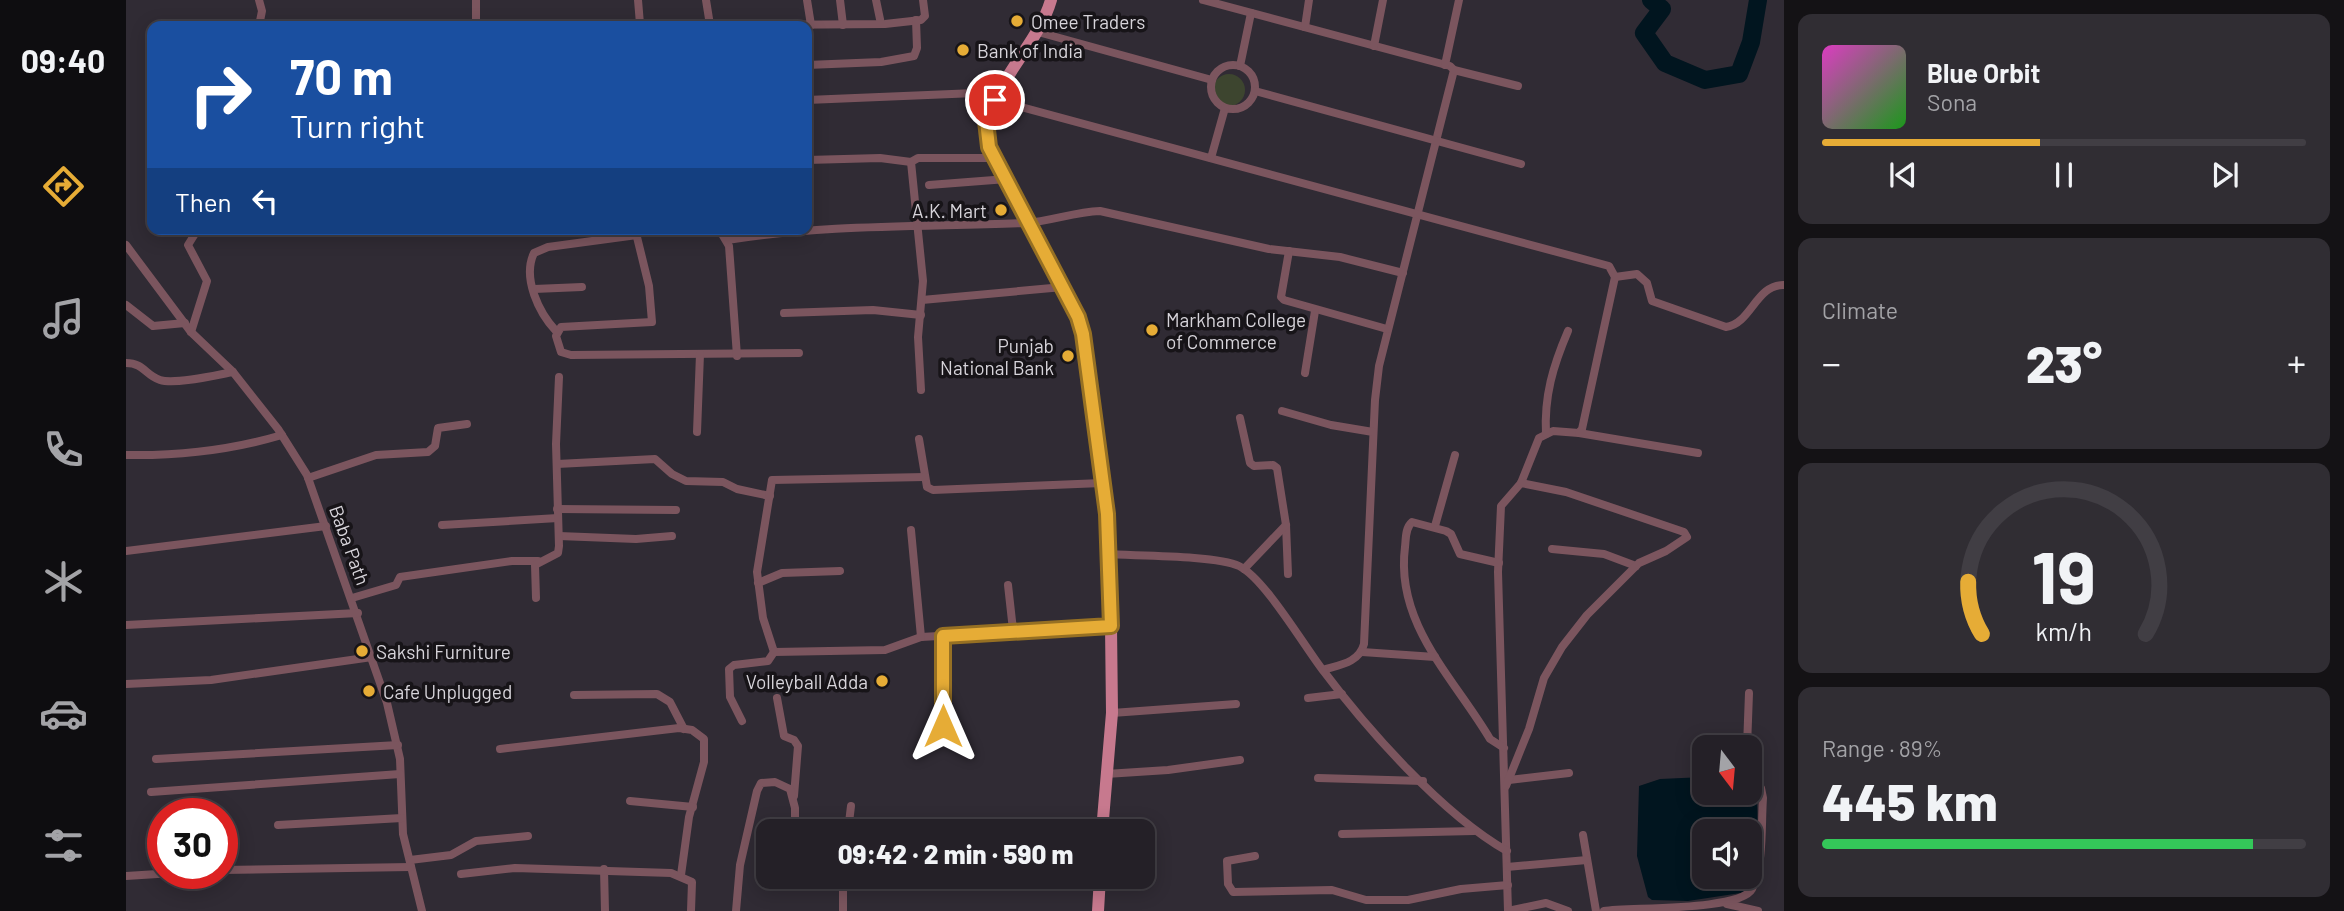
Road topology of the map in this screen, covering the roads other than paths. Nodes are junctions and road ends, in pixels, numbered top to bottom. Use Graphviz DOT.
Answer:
graph roads {
  1 [pos="259,0"];
  2 [pos="476,0"];
  3 [pos="638,0"];
  4 [pos="706,0"];
  5 [pos="807,0"];
  6 [pos="840,0"];
  7 [pos="876,0"];
  8 [pos="923,0"];
  9 [pos="1051,0"];
  10 [pos="1203,0"];
  11 [pos="1241,0"];
  12 [pos="1309,0"];
  13 [pos="1383,0"];
  14 [pos="1459,0"];
  15 [pos="1239,10"];
  16 [pos="1251,13"];
  17 [pos="916,20"];
  18 [pos="260,21"];
  19 [pos="475,21"];
  20 [pos="638,21"];
  21 [pos="709,21"];
  22 [pos="810,21"];
  23 [pos="881,24"];
  24 [pos="812,25"];
  25 [pos="843,25"];
  26 [pos="1305,27"];
  27 [pos="1038,32"];
  28 [pos="1374,46"];
  29 [pos="812,65"];
  30 [pos="1445,65"];
  31 [pos="1240,66"];
  32 [pos="1454,70"];
  33 [pos="1212,80"];
  34 [pos="1518,86"];
  35 [pos="1255,91"];
  36 [pos="997,96"];
  37 [pos="812,100"];
  38 [pos="1225,108"];
  39 [pos="1437,140"];
  40 [pos="995,158"];
  41 [pos="1211,158"];
  42 [pos="812,160"];
  43 [pos="911,162"];
  44 [pos="1521,164"];
  45 [pos="1007,179"];
  46 [pos="929,185"];
  47 [pos="1419,217"];
  48 [pos="1030,222"];
  49 [pos="918,223"];
  50 [pos="812,232"];
  51 [pos="194,235"];
  52 [pos="620,235"];
  53 [pos="637,235"];
  54 [pos="723,235"];
  55 [pos="783,235"];
  56 [pos="727,240"];
  57 [pos="126,245"];
  58 [pos="1289,251"];
  59 [pos="1403,273"];
  60 [pos="1615,277"];
  61 [pos="1784,285"];
  62 [pos="582,287"];
  63 [pos="1063,287"];
  64 [pos="534,289"];
  65 [pos="922,300"];
  66 [pos="126,305"];
  67 [pos="1315,311"];
  68 [pos="784,313"];
  69 [pos="921,315"];
  70 [pos="185,323"];
  71 [pos="1387,329"];
  72 [pos="556,331"];
  73 [pos="1568,331"];
  74 [pos="191,332"];
  75 [pos="799,353"];
  76 [pos="700,354"];
  77 [pos="737,356"];
  78 [pos="126,363"];
  79 [pos="233,372"];
  80 [pos="1305,373"];
  81 [pos="559,377"];
  82 [pos="921,390"];
  83 [pos="1282,411"];
  84 [pos="1240,418"];
  85 [pos="467,424"];
  86 [pos="697,432"];
  87 [pos="1373,432"];
  88 [pos="1579,433"];
  89 [pos="1546,434"];
  90 [pos="282,435"];
  91 [pos="919,439"];
  92 [pos="1698,453"];
  93 [pos="126,455"];
  94 [pos="1455,455"];
  95 [pos="557,464"];
  96 [pos="925,477"];
  97 [pos="308,478"];
  98 [pos="1102,483"];
  99 [pos="1521,483"];
  100 [pos="770,496"];
  101 [pos="676,510"];
  102 [pos="557,514"];
  103 [pos="442,525"];
  104 [pos="1286,525"];
  105 [pos="326,526"];
  106 [pos="1436,526"];
  107 [pos="911,530"];
  108 [pos="559,536"];
  109 [pos="672,536"];
  110 [pos="1552,549"];
  111 [pos="126,551"];
  112 [pos="1106,554"];
  113 [pos="538,561"];
  114 [pos="1499,563"];
  115 [pos="1636,566"];
  116 [pos="1244,569"];
  117 [pos="840,571"];
  118 [pos="1288,574"];
  119 [pos="758,583"];
  120 [pos="1008,585"];
  121 [pos="352,598"];
  122 [pos="536,598"];
  123 [pos="358,613"];
  124 [pos="126,625"];
  125 [pos="1111,626"];
  126 [pos="1013,630"];
  127 [pos="943,636"];
  128 [pos="921,637"];
  129 [pos="774,652"];
  130 [pos="1362,652"];
  131 [pos="372,657"];
  132 [pos="1435,657"];
  133 [pos="1322,670"];
  134 [pos="126,684"];
  135 [pos="1749,693"];
  136 [pos="1342,694"];
  137 [pos="574,695"];
  138 [pos="777,698"];
  139 [pos="1308,698"];
  140 [pos="1236,704"];
  141 [pos="1112,713"];
  142 [pos="742,721"];
  143 [pos="943,726"];
  144 [pos="684,729"];
  145 [pos="1748,735"];
  146 [pos="398,744"];
  147 [pos="1504,748"];
  148 [pos="500,749"];
  149 [pos="156,759"];
  150 [pos="1240,760"];
  151 [pos="1569,773"];
  152 [pos="400,774"];
  153 [pos="1106,774"];
  154 [pos="1318,778"];
  155 [pos="1508,780"];
  156 [pos="1423,781"];
  157 [pos="1505,789"];
  158 [pos="151,792"];
  159 [pos="1762,793"];
  160 [pos="794,799"];
  161 [pos="630,801"];
  162 [pos="693,807"];
  163 [pos="850,807"];
  164 [pos="402,818"];
  165 [pos="795,819"];
  166 [pos="849,819"];
  167 [pos="1103,819"];
  168 [pos="278,825"];
  169 [pos="1474,831"];
  170 [pos="1342,834"];
  171 [pos="528,835"];
  172 [pos="1583,835"];
  173 [pos="1507,851"];
  174 [pos="1255,856"];
  175 [pos="1587,860"];
  176 [pos="410,864"];
  177 [pos="1507,867"];
  178 [pos="238,869"];
  179 [pos="604,869"];
  180 [pos="461,874"];
  181 [pos="147,875"];
  182 [pos="681,875"];
  183 [pos="126,876"];
  184 [pos="1508,885"];
  185 [pos="843,889"];
  186 [pos="1099,889"];
  187 [pos="1725,903"];
  188 [pos="422,911"];
  189 [pos="605,911"];
  190 [pos="691,911"];
  191 [pos="736,911"];
  192 [pos="843,911"];
  193 [pos="1098,911"];
  194 [pos="1508,911"];
  195 [pos="1568,911"];
  196 [pos="1596,911"];
  197 [pos="1604,911"];
  198 [pos="1758,911"];
  1 -- 18 [label="street"];
  2 -- 19 [label="street"];
  3 -- 20 [label="street"];
  4 -- 21 [label="street"];
  5 -- 22 [label="street"];
  6 -- 25 [label="street"];
  7 -- 23 [label="street"];
  8 -- 17 [label="street"];
  9 -- 27 [label="main road"];
  10 -- 15 [label="street"];
  11 -- 15 [label="street"];
  12 -- 26 [label="street"];
  13 -- 28 [label="street"];
  14 -- 30 [label="street"];
  15 -- 16 [label="street"];
  16 -- 26 [label="street"];
  16 -- 31 [label="street"];
  17 -- 23 [label="street"];
  17 -- 29 [label="street"];
  23 -- 25 [label="street"];
  24 -- 25 [label="street"];
  26 -- 28 [label="street"];
  27 -- 33 [label="street"];
  27 -- 36 [label="main road"];
  28 -- 30 [label="street"];
  30 -- 32 [label="street"];
  31 -- 33 [label="street"];
  31 -- 35 [label="street"];
  32 -- 34 [label="street"];
  32 -- 39 [label="street"];
  33 -- 38 [label="street"];
  35 -- 38 [label="street"];
  35 -- 39 [label="street"];
  36 -- 37 [label="street"];
  36 -- 40 [label="main road"];
  36 -- 41 [label="street"];
  38 -- 41 [label="street"];
  39 -- 44 [label="street"];
  39 -- 47 [label="street"];
  40 -- 43 [label="street"];
  40 -- 45 [label="main road"];
  41 -- 47 [label="street"];
  42 -- 43 [label="street"];
  43 -- 49 [label="street"];
  45 -- 46 [label="street"];
  45 -- 48 [label="main road"];
  47 -- 59 [label="street"];
  47 -- 60 [label="street"];
  48 -- 49 [label="street"];
  48 -- 58 [label="street"];
  48 -- 63 [label="main road"];
  49 -- 50 [label="street"];
  49 -- 65 [label="street"];
  51 -- 74 [label="street"];
  52 -- 64 [label="street"];
  53 -- 72 [label="street"];
  54 -- 56 [label="street"];
  55 -- 56 [label="street"];
  56 -- 77 [label="street"];
  57 -- 70 [label="street, Baba Path"];
  58 -- 59 [label="street"];
  58 -- 67 [label="street"];
  59 -- 71 [label="street"];
  60 -- 61 [label="street"];
  60 -- 88 [label="street"];
  62 -- 64 [label="street"];
  63 -- 65 [label="street"];
  63 -- 98 [label="main road"];
  64 -- 72 [label="street"];
  65 -- 69 [label="street"];
  66 -- 70 [label="street"];
  67 -- 71 [label="street"];
  67 -- 80 [label="street"];
  68 -- 69 [label="street"];
  69 -- 82 [label="street"];
  70 -- 74 [label="street, Baba Path"];
  71 -- 87 [label="street"];
  72 -- 76 [label="street"];
  73 -- 89 [label="street"];
  74 -- 79 [label="street, Baba Path"];
  75 -- 77 [label="street"];
  76 -- 77 [label="street"];
  76 -- 86 [label="street"];
  78 -- 79 [label="street"];
  79 -- 90 [label="street, Baba Path"];
  81 -- 95 [label="street"];
  83 -- 87 [label="street"];
  84 -- 104 [label="street"];
  85 -- 97 [label="street"];
  87 -- 130 [label="street"];
  88 -- 89 [label="street"];
  88 -- 92 [label="street"];
  89 -- 99 [label="street"];
  90 -- 93 [label="street"];
  90 -- 97 [label="street, Baba Path"];
  91 -- 96 [label="street"];
  94 -- 106 [label="street"];
  95 -- 100 [label="street"];
  95 -- 102 [label="street"];
  96 -- 98 [label="street"];
  96 -- 100 [label="street"];
  97 -- 105 [label="street, Baba Path"];
  98 -- 112 [label="main road"];
  99 -- 114 [label="street"];
  99 -- 115 [label="street"];
  100 -- 119 [label="street"];
  101 -- 102 [label="street"];
  102 -- 103 [label="street"];
  102 -- 108 [label="street"];
  104 -- 116 [label="street"];
  104 -- 118 [label="street"];
  105 -- 111 [label="street"];
  105 -- 121 [label="street, Baba Path"];
  106 -- 114 [label="street"];
  106 -- 132 [label="street"];
  107 -- 128 [label="street"];
  108 -- 109 [label="street"];
  108 -- 113 [label="street"];
  110 -- 115 [label="street"];
  112 -- 116 [label="street"];
  112 -- 125 [label="main road"];
  113 -- 121 [label="street"];
  113 -- 122 [label="street"];
  114 -- 147 [label="street"];
  115 -- 155 [label="street"];
  116 -- 133 [label="street"];
  117 -- 119 [label="street"];
  119 -- 129 [label="street"];
  120 -- 126 [label="street"];
  121 -- 123 [label="street, Baba Path"];
  123 -- 124 [label="street"];
  123 -- 131 [label="street, Baba Path"];
  125 -- 126 [label="street"];
  125 -- 141 [label="main road"];
  126 -- 127 [label="street"];
  127 -- 128 [label="street"];
  127 -- 143 [label="street"];
  128 -- 129 [label="street"];
  129 -- 142 [label="street"];
  130 -- 132 [label="street"];
  130 -- 133 [label="street"];
  131 -- 134 [label="street"];
  131 -- 146 [label="street, Baba Path"];
  132 -- 147 [label="street"];
  133 -- 136 [label="street"];
  135 -- 145 [label="street"];
  136 -- 139 [label="street"];
  136 -- 156 [label="street"];
  137 -- 144 [label="street"];
  138 -- 160 [label="street"];
  140 -- 141 [label="street"];
  141 -- 153 [label="main road"];
  144 -- 148 [label="street"];
  144 -- 162 [label="street"];
  146 -- 149 [label="street"];
  146 -- 152 [label="street, Baba Path"];
  147 -- 157 [label="street"];
  150 -- 153 [label="street"];
  151 -- 155 [label="street"];
  152 -- 158 [label="street"];
  152 -- 164 [label="street, Baba Path"];
  153 -- 167 [label="main road"];
  154 -- 156 [label="street"];
  155 -- 157 [label="street"];
  156 -- 169 [label="street"];
  157 -- 173 [label="street"];
  159 -- 187 [label="street"];
  160 -- 165 [label="street"];
  160 -- 191 [label="street"];
  161 -- 162 [label="street"];
  162 -- 182 [label="street"];
  163 -- 166 [label="street"];
  164 -- 168 [label="street"];
  164 -- 176 [label="street, Baba Path"];
  169 -- 170 [label="street"];
  169 -- 173 [label="street"];
  171 -- 176 [label="street"];
  172 -- 175 [label="street"];
  173 -- 177 [label="street"];
  174 -- 184 [label="street"];
  175 -- 177 [label="street"];
  175 -- 196 [label="street"];
  176 -- 178 [label="street"];
  176 -- 188 [label="street, Baba Path"];
  177 -- 184 [label="street"];
  179 -- 180 [label="street"];
  179 -- 182 [label="street"];
  179 -- 189 [label="street"];
  181 -- 183 [label="street"];
  182 -- 190 [label="street"];
  184 -- 194 [label="street"];
  185 -- 192 [label="street"];
  186 -- 193 [label="main road"];
  187 -- 197 [label="street"];
  187 -- 198 [label="street"];
  194 -- 195 [label="street"];
}
